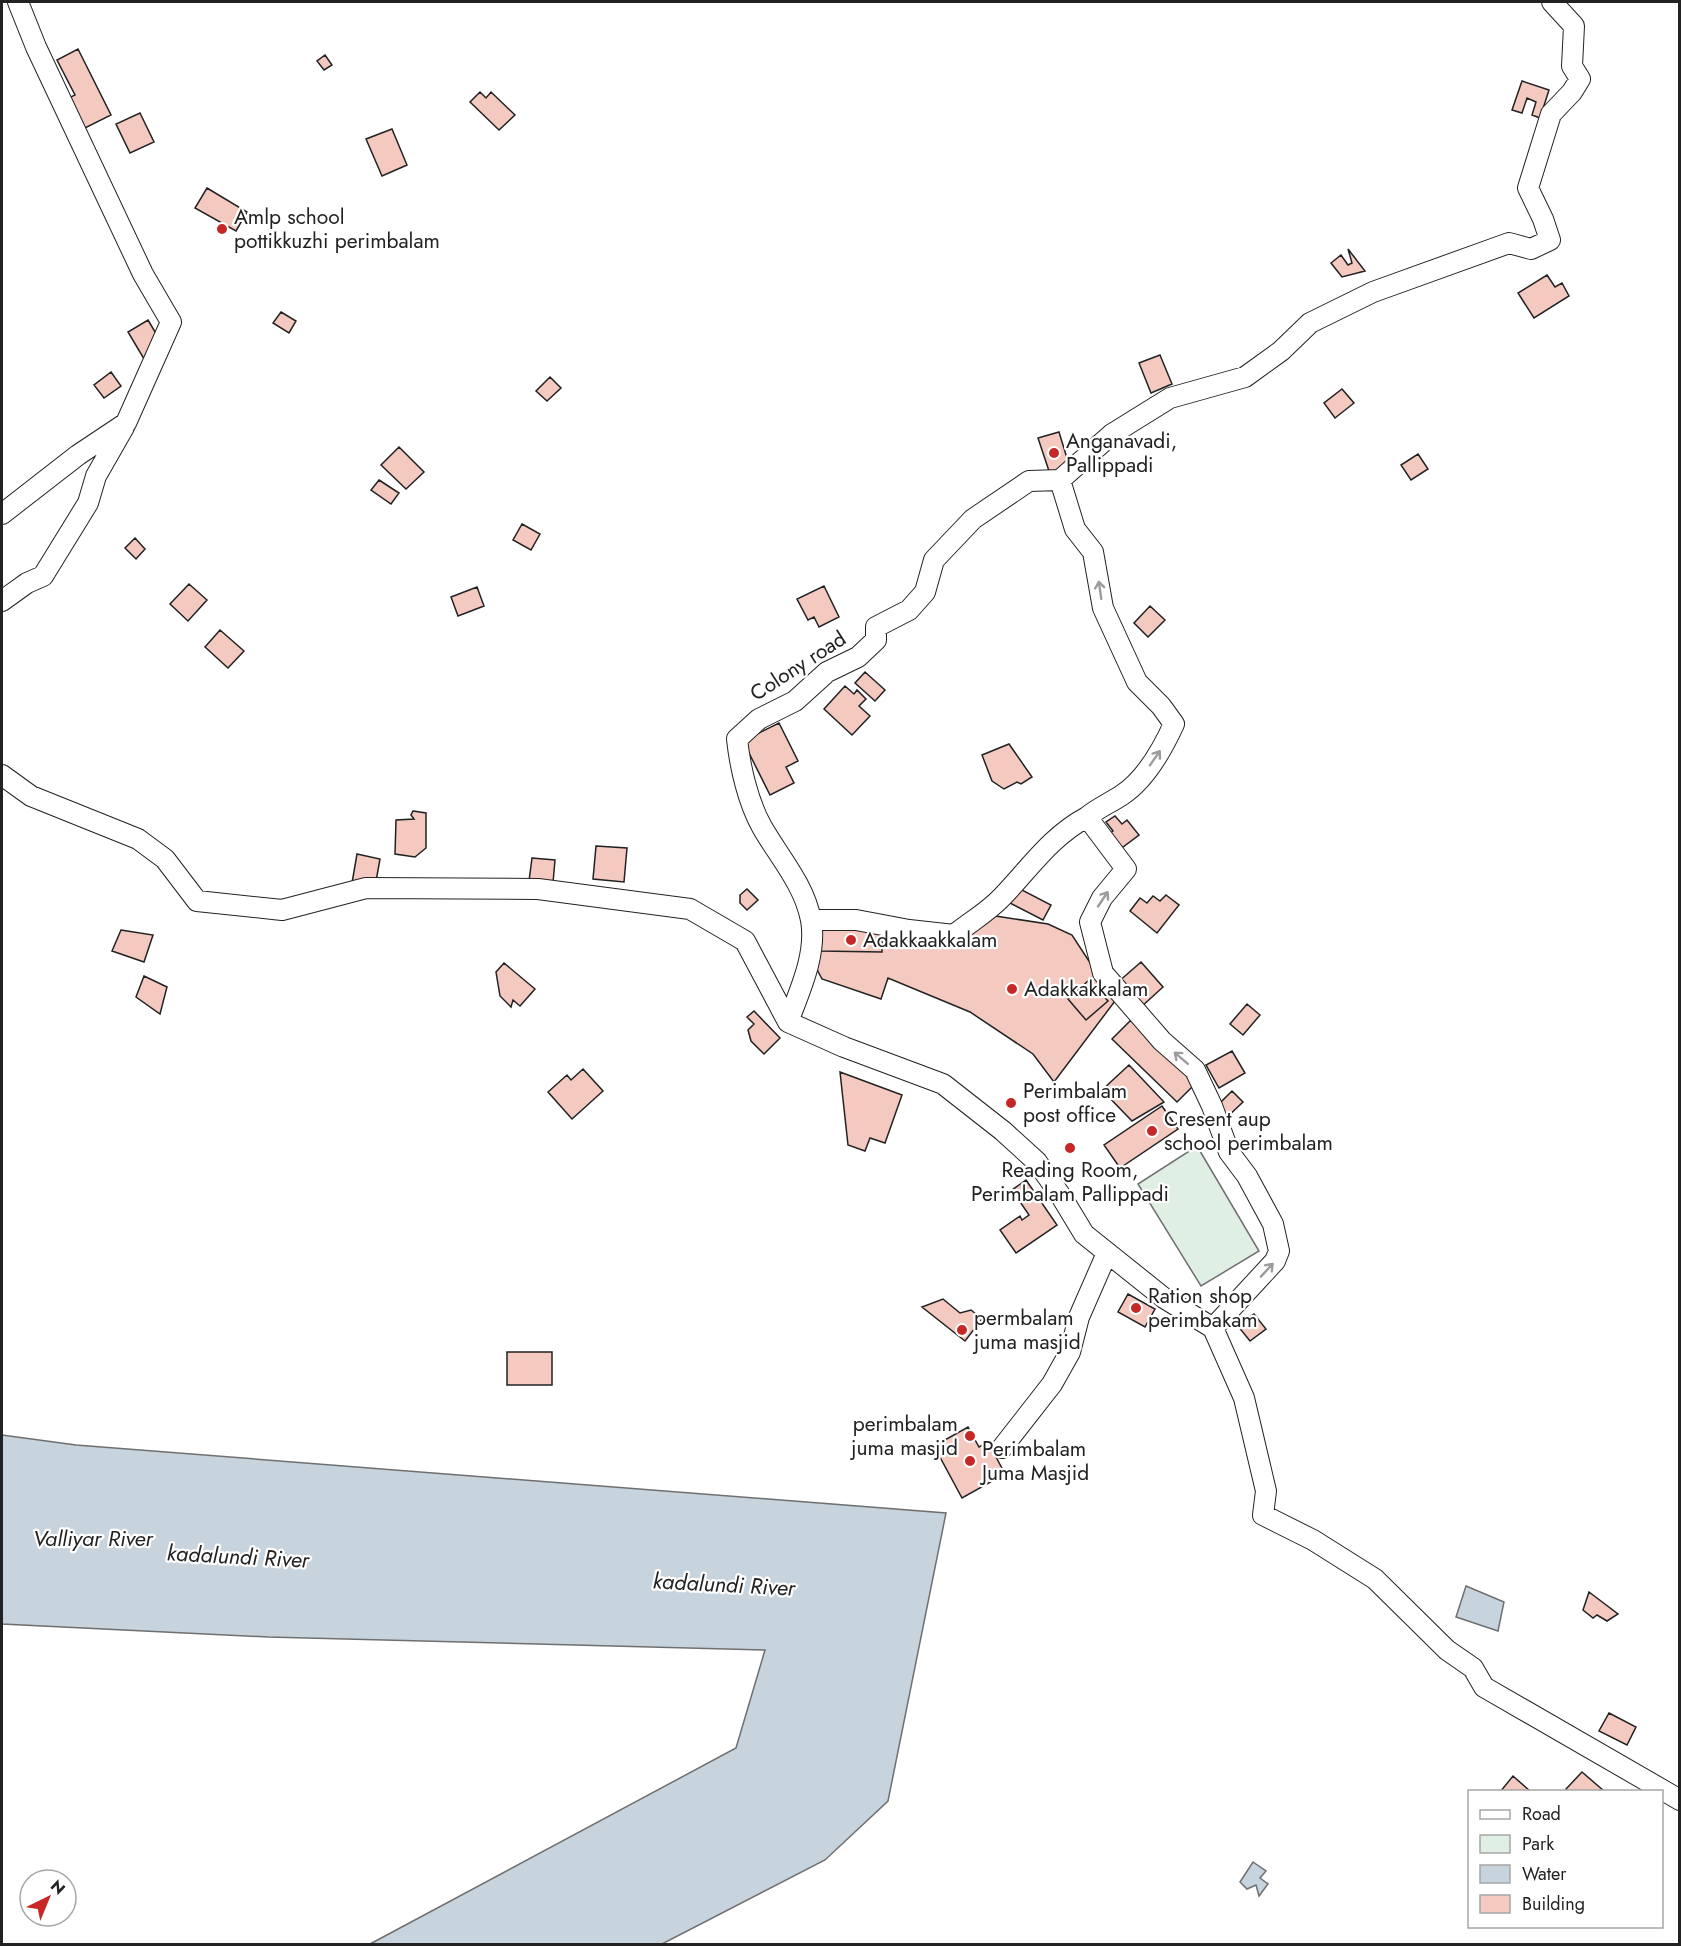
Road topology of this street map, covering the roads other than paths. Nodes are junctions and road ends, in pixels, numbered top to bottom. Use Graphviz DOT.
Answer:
graph roads {
  1 [pos="18,2"];
  2 [pos="1552,2"];
  3 [pos="126,423"];
  4 [pos="1060,480"];
  5 [pos="2,514"];
  6 [pos="2,601"];
  7 [pos="2,775"];
  8 [pos="1086,817"];
  9 [pos="811,920"];
  10 [pos="788,1022"];
  11 [pos="1107,1253"];
  12 [pos="1213,1328"];
  13 [pos="1002,1448"];
  14 [pos="1663,1790"];
  15 [pos="1663,1790"];
  16 [pos="1680,1800"];
  1 -- 3 [label="street"];
  2 -- 4 [label="street"];
  3 -- 5 [label="street"];
  3 -- 6 [label="street"];
  8 -- 4 [label="street, one-way"];
  4 -- 9 [label="street, Colony road"];
  7 -- 10 [label="street"];
  8 -- 9 [label="street"];
  12 -- 8 [label="street, one-way"];
  9 -- 10 [label="street"];
  10 -- 11 [label="street"];
  11 -- 12 [label="street"];
  11 -- 13 [label="street"];
  12 -- 14 [label="street"];
  15 -- 16 [label="street"];
}
